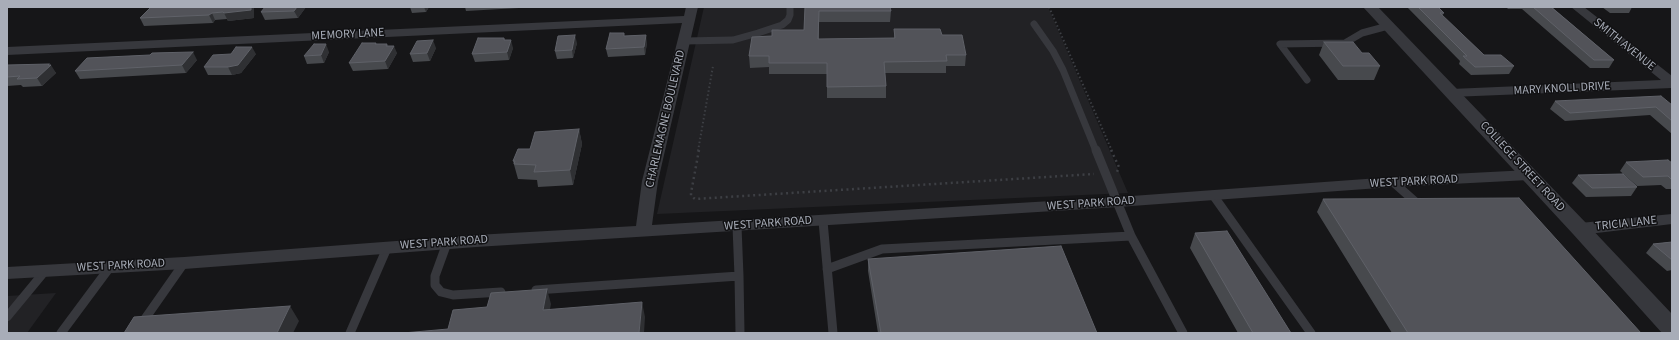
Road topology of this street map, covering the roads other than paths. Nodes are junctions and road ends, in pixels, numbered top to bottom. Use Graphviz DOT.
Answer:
graph roads {
  1 [pos="790,7"];
  2 [pos="1370,7"];
  3 [pos="1577,7"];
  4 [pos="691,13"];
  5 [pos="1034,24"];
  6 [pos="1388,26"];
  7 [pos="685,40"];
  8 [pos="7,51"];
  9 [pos="1307,80"];
  10 [pos="1672,83"];
  11 [pos="1452,93"];
  12 [pos="1529,175"];
  13 [pos="1393,182"];
  14 [pos="1213,195"];
  15 [pos="1118,202"];
  16 [pos="1427,205"];
  17 [pos="1672,219"];
  18 [pos="823,221"];
  19 [pos="737,226"];
  20 [pos="1580,229"];
  21 [pos="644,231"];
  22 [pos="1131,236"];
  23 [pos="446,243"];
  24 [pos="387,248"];
  25 [pos="184,263"];
  26 [pos="110,267"];
  27 [pos="827,269"];
  28 [pos="45,271"];
  29 [pos="7,273"];
  30 [pos="739,276"];
  31 [pos="524,291"];
  32 [pos="508,292"];
  33 [pos="8,315"];
  34 [pos="1672,329"];
  35 [pos="62,333"];
  36 [pos="135,333"];
  37 [pos="350,333"];
  38 [pos="740,333"];
  39 [pos="833,333"];
  40 [pos="1183,333"];
  41 [pos="1311,333"];
  1 -- 7 [label="lane"];
  2 -- 6 [label="street, COLLEGE STREET ROAD"];
  3 -- 10 [label="street, SMITH AVENUE"];
  4 -- 7 [label="street, CHARLEMAGNE BOULEVARD"];
  4 -- 8 [label="street, MEMORY LANE"];
  5 -- 15 [label="lane"];
  6 -- 9 [label="lane"];
  6 -- 11 [label="street, COLLEGE STREET ROAD"];
  7 -- 21 [label="street, CHARLEMAGNE BOULEVARD"];
  10 -- 11 [label="street, MARY KNOLL DRIVE"];
  11 -- 12 [label="street, COLLEGE STREET ROAD"];
  12 -- 13 [label="street, WEST PARK ROAD"];
  12 -- 20 [label="street, COLLEGE STREET ROAD"];
  13 -- 14 [label="street, WEST PARK ROAD"];
  13 -- 16 [label="lane"];
  14 -- 15 [label="street, WEST PARK ROAD"];
  14 -- 41 [label="lane"];
  15 -- 18 [label="street, WEST PARK ROAD"];
  15 -- 22 [label="lane"];
  17 -- 20 [label="street, TRICIA LANE"];
  18 -- 19 [label="street, WEST PARK ROAD"];
  18 -- 27 [label="lane"];
  19 -- 21 [label="street, WEST PARK ROAD"];
  19 -- 30 [label="lane"];
  20 -- 34 [label="street, COLLEGE STREET ROAD"];
  21 -- 23 [label="street, WEST PARK ROAD"];
  22 -- 27 [label="lane"];
  22 -- 40 [label="lane"];
  23 -- 24 [label="street, WEST PARK ROAD"];
  23 -- 32 [label="lane"];
  24 -- 25 [label="street, WEST PARK ROAD"];
  24 -- 37 [label="lane"];
  25 -- 26 [label="street, WEST PARK ROAD"];
  25 -- 36 [label="lane"];
  26 -- 28 [label="street, WEST PARK ROAD"];
  26 -- 35 [label="lane"];
  27 -- 39 [label="lane"];
  28 -- 29 [label="street, WEST PARK ROAD"];
  28 -- 33 [label="lane"];
  30 -- 31 [label="lane"];
  30 -- 38 [label="lane"];
}
